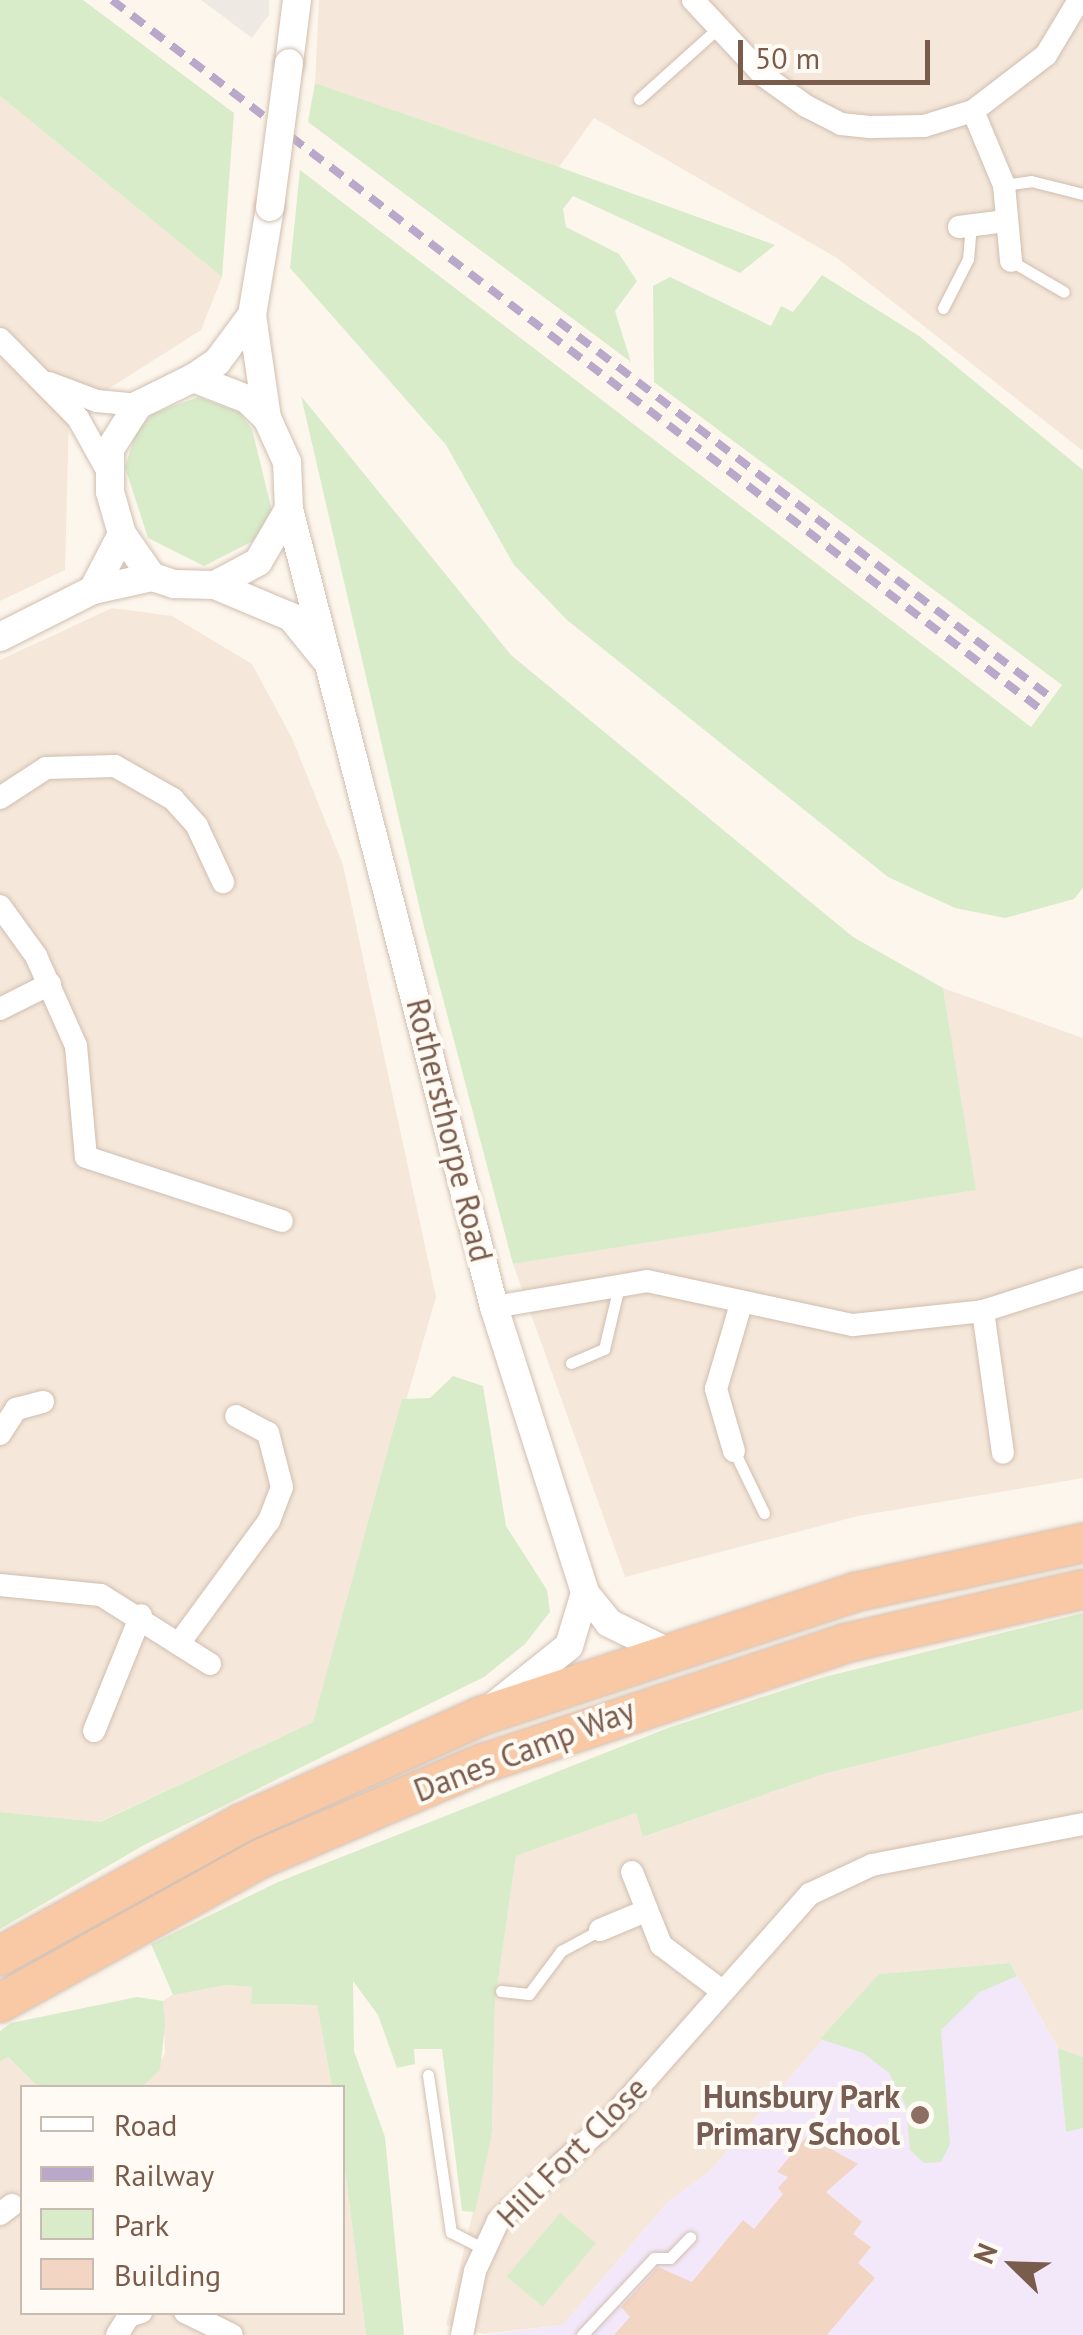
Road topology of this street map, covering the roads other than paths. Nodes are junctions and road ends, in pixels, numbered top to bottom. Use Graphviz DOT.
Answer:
graph roads {
  1 [pos="297,0"];
  2 [pos="694,0"];
  3 [pos="1079,0"];
  4 [pos="716,29"];
  5 [pos="639,99"];
  6 [pos="973,112"];
  7 [pos="1004,186"];
  8 [pos="1083,194"];
  9 [pos="1006,222"];
  10 [pos="965,227"];
  11 [pos="1010,261"];
  12 [pos="1064,292"];
  13 [pos="944,308"];
  14 [pos="252,315"];
  15 [pos="0,338"];
  16 [pos="193,378"];
  17 [pos="46,382"];
  18 [pos="138,405"];
  19 [pos="267,418"];
  20 [pos="108,472"];
  21 [pos="289,509"];
  22 [pos="122,534"];
  23 [pos="152,577"];
  24 [pos="215,585"];
  25 [pos="93,590"];
  26 [pos="0,637"];
  27 [pos="329,664"];
  28 [pos="0,798"];
  29 [pos="223,882"];
  30 [pos="0,906"];
  31 [pos="50,984"];
  32 [pos="0,1008"];
  33 [pos="282,1221"];
  34 [pos="1083,1279"];
  35 [pos="620,1280"];
  36 [pos="741,1304"];
  37 [pos="494,1307"];
  38 [pos="983,1311"];
  39 [pos="571,1363"];
  40 [pos="43,1402"];
  41 [pos="236,1416"];
  42 [pos="0,1434"];
  43 [pos="734,1451"];
  44 [pos="1004,1453"];
  45 [pos="764,1513"];
  46 [pos="1083,1543"];
  47 [pos="0,1585"];
  48 [pos="1083,1588"];
  49 [pos="585,1592"];
  50 [pos="141,1616"];
  51 [pos="180,1642"];
  52 [pos="664,1650"];
  53 [pos="210,1664"];
  54 [pos="481,1716"];
  55 [pos="94,1732"];
  56 [pos="1083,1824"];
  57 [pos="632,1872"];
  58 [pos="643,1912"];
  59 [pos="600,1930"];
  60 [pos="0,1956"];
  61 [pos="501,1991"];
  62 [pos="722,1991"];
  63 [pos="0,2002"];
  64 [pos="428,2075"];
  65 [pos="690,2237"];
  66 [pos="483,2248"];
  67 [pos="132,2315"];
  68 [pos="191,2315"];
  69 [pos="117,2335"];
  70 [pos="232,2335"];
  71 [pos="462,2335"];
  72 [pos="582,2335"];
  1 -- 14 [label="street, bridge"];
  2 -- 4 [label="street"];
  3 -- 6 [label="street"];
  4 -- 5 [label="lane"];
  4 -- 6 [label="street"];
  6 -- 7 [label="street"];
  7 -- 8 [label="lane"];
  7 -- 9 [label="street"];
  9 -- 10 [label="street"];
  9 -- 11 [label="street"];
  10 -- 13 [label="lane"];
  11 -- 12 [label="lane"];
  14 -- 16 [label="street"];
  14 -- 19 [label="street, Rothersthorpe Road"];
  15 -- 17 [label="street"];
  16 -- 18 [label="street"];
  16 -- 19 [label="street"];
  17 -- 18 [label="street"];
  17 -- 20 [label="street"];
  18 -- 20 [label="street"];
  19 -- 21 [label="street, Rothersthorpe Road"];
  20 -- 22 [label="street"];
  21 -- 24 [label="street"];
  21 -- 27 [label="street, Rothersthorpe Road"];
  22 -- 23 [label="street"];
  22 -- 25 [label="street"];
  23 -- 24 [label="street, Rothersthorpe Road"];
  23 -- 25 [label="street, Rothersthorpe Road"];
  24 -- 27 [label="street, Rothersthorpe Road"];
  25 -- 26 [label="street, Rothersthorpe Road"];
  27 -- 37 [label="street, Rothersthorpe Road"];
  28 -- 29 [label="street"];
  30 -- 31 [label="street"];
  31 -- 32 [label="street"];
  31 -- 33 [label="street"];
  34 -- 38 [label="street"];
  35 -- 36 [label="street"];
  35 -- 37 [label="street"];
  35 -- 39 [label="lane"];
  36 -- 38 [label="street"];
  36 -- 43 [label="street"];
  37 -- 49 [label="street, Rothersthorpe Road"];
  38 -- 44 [label="street"];
  40 -- 42 [label="street"];
  41 -- 51 [label="street"];
  43 -- 45 [label="lane"];
  46 -- 52 [label="highway, Danes Camp Way"];
  47 -- 50 [label="street"];
  48 -- 63 [label="highway, Danes Camp Way"];
  49 -- 52 [label="street, Rothersthorpe Road"];
  49 -- 54 [label="street"];
  50 -- 51 [label="street"];
  50 -- 55 [label="street"];
  51 -- 53 [label="street"];
  52 -- 54 [label="highway, Danes Camp Way"];
  54 -- 60 [label="highway, Danes Camp Way"];
  56 -- 62 [label="street, Hill Fort Close"];
  57 -- 58 [label="street"];
  58 -- 59 [label="street"];
  58 -- 62 [label="street"];
  59 -- 61 [label="lane"];
  62 -- 66 [label="street, Hill Fort Close"];
  64 -- 66 [label="lane"];
  65 -- 72 [label="lane"];
  66 -- 71 [label="street, Hill Fort Close"];
  67 -- 69 [label="street"];
  68 -- 70 [label="street"];
}
